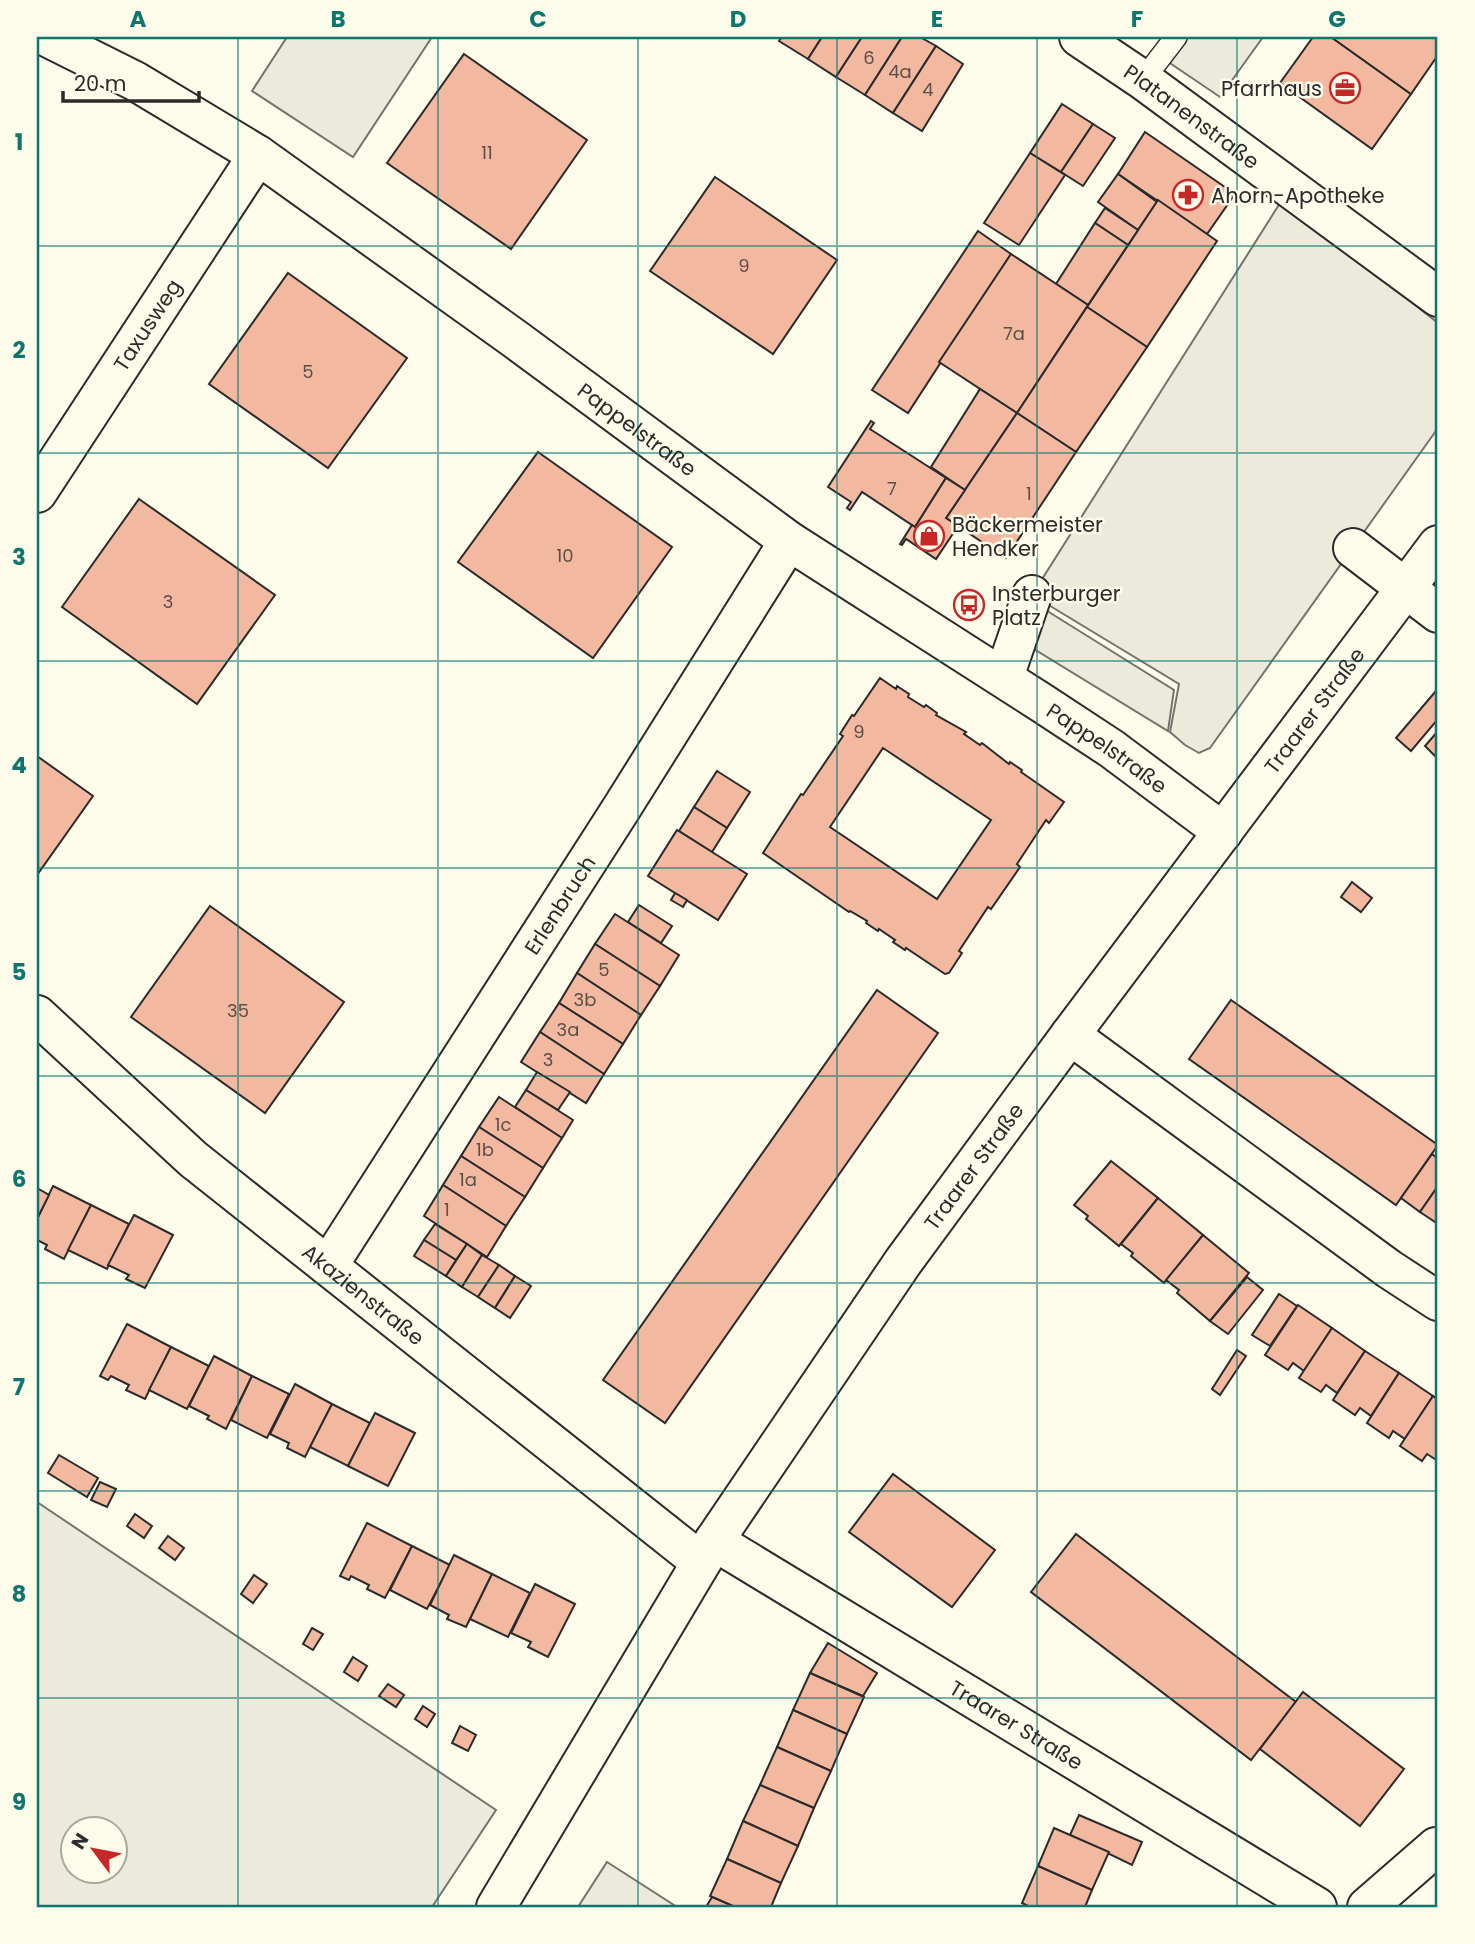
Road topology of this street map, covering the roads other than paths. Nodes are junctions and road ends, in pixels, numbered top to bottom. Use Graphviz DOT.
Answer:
graph roads {
  1 [pos="47,37"];
  2 [pos="1079,37"];
  3 [pos="1176,37"];
  4 [pos="1143,80"];
  5 [pos="258,155"];
  6 [pos="1438,298"];
  7 [pos="37,493"];
  8 [pos="789,541"];
  9 [pos="1438,545"];
  10 [pos="1353,548"];
  11 [pos="1405,588"];
  12 [pos="1032,595"];
  13 [pos="1438,612"];
  14 [pos="1004,677"];
  15 [pos="1223,832"];
  16 [pos="37,1015"];
  17 [pos="1070,1035"];
  18 [pos="328,1266"];
  19 [pos="1438,1301"];
  20 [pos="707,1552"];
  21 [pos="1436,1847"];
  22 [pos="496,1907"];
  23 [pos="1317,1907"];
  24 [pos="1367,1907"];
  1 -- 5 [label="street, Pappelstraße"];
  2 -- 4 [label="street, Platanenstraße"];
  3 -- 4 [label="lane"];
  4 -- 6 [label="street, Platanenstraße"];
  5 -- 7 [label="street, Taxusweg"];
  5 -- 8 [label="street, Pappelstraße"];
  8 -- 14 [label="street, Pappelstraße"];
  8 -- 18 [label="street, Erlenbruch"];
  9 -- 11 [label="street, Traarer Straße"];
  10 -- 11 [label="street"];
  11 -- 13 [label="street"];
  11 -- 15 [label="street, Traarer Straße"];
  12 -- 14 [label="street"];
  14 -- 15 [label="street, Pappelstraße"];
  15 -- 17 [label="street, Traarer Straße"];
  16 -- 18 [label="street, Akazienstraße"];
  17 -- 19 [label="street"];
  17 -- 20 [label="street, Traarer Straße"];
  18 -- 20 [label="street, Akazienstraße"];
  20 -- 22 [label="street, Traarer Straße"];
  20 -- 23 [label="street, Traarer Straße"];
  21 -- 24 [label="street"];
}
